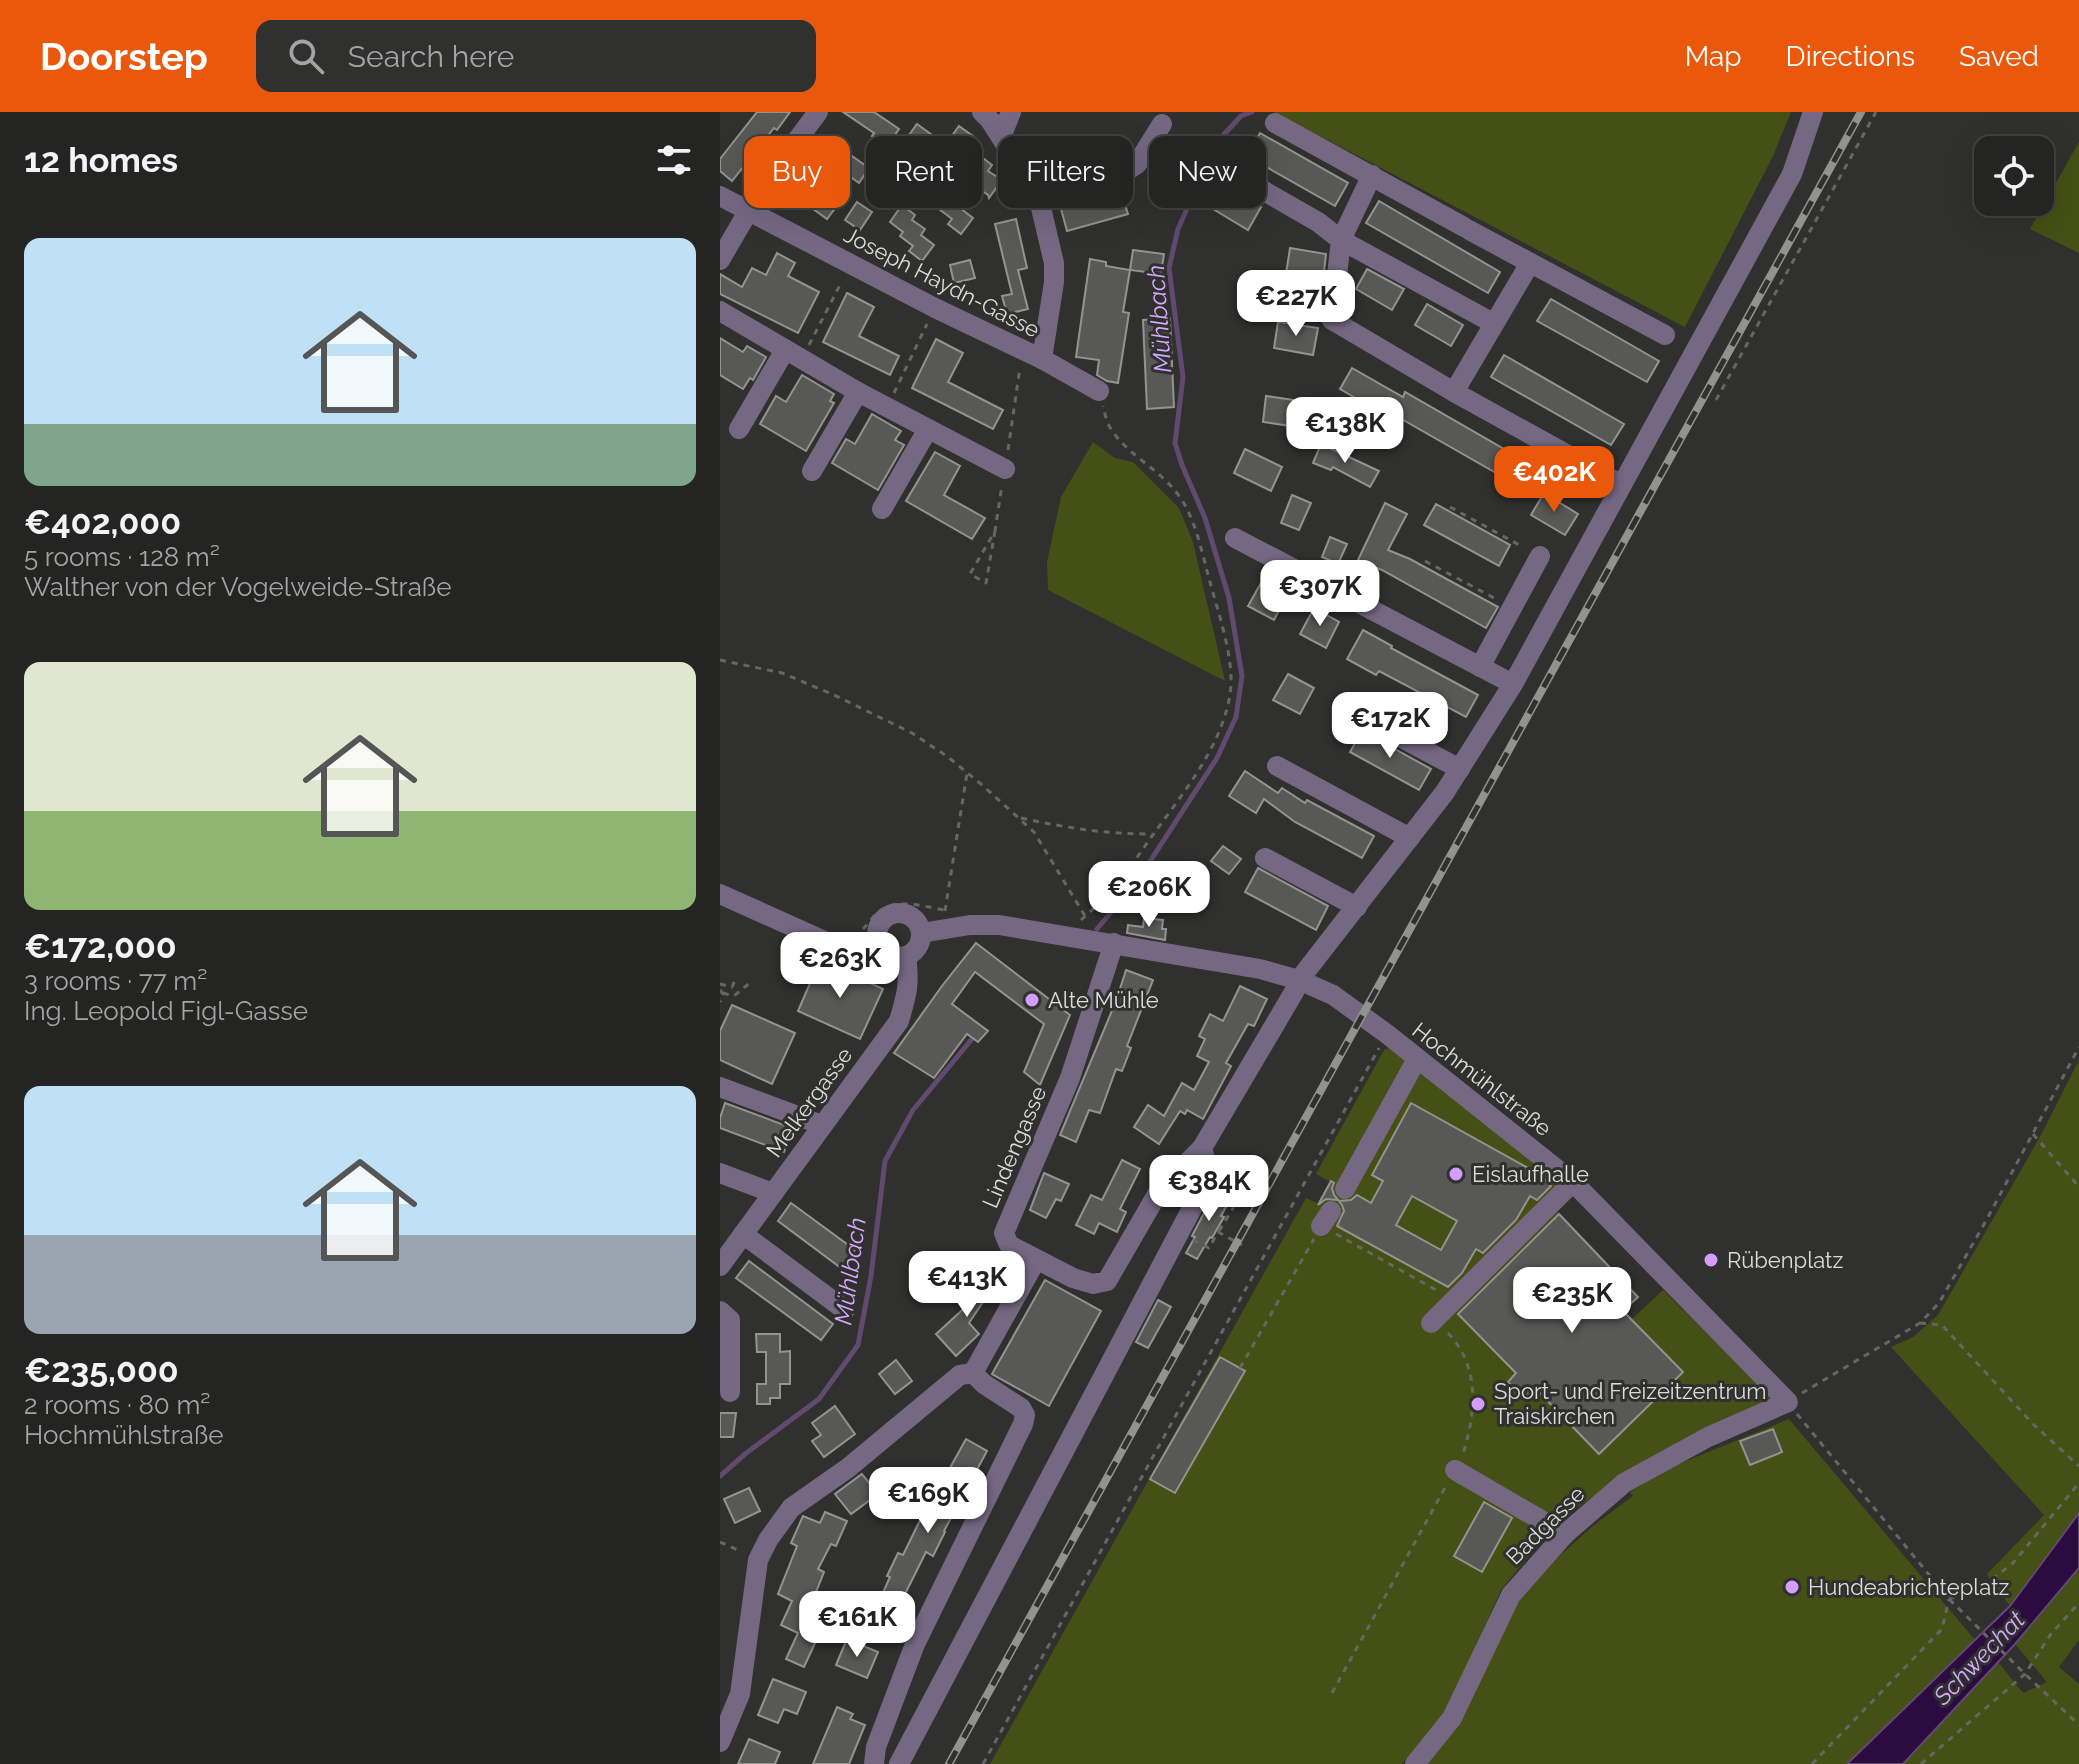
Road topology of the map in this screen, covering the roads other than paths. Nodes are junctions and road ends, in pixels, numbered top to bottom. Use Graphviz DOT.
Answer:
graph roads {
  1 [pos="818,112"];
  2 [pos="982,112"];
  3 [pos="1011,112"];
  4 [pos="1813,112"];
  5 [pos="1275,123"];
  6 [pos="1162,124"];
  7 [pos="1000,136"];
  8 [pos="1001,136"];
  9 [pos="1133,167"];
  10 [pos="1372,175"];
  11 [pos="1266,192"];
  12 [pos="720,196"];
  13 [pos="1041,208"];
  14 [pos="748,211"];
  15 [pos="1341,240"];
  16 [pos="720,260"];
  17 [pos="1530,263"];
  18 [pos="720,311"];
  19 [pos="1493,323"];
  20 [pos="1665,335"];
  21 [pos="793,354"];
  22 [pos="1042,359"];
  23 [pos="1099,391"];
  24 [pos="858,392"];
  25 [pos="1454,392"];
  26 [pos="739,429"];
  27 [pos="928,429"];
  28 [pos="1005,469"];
  29 [pos="812,471"];
  30 [pos="1622,485"];
  31 [pos="882,509"];
  32 [pos="1235,538"];
  33 [pos="1540,556"];
  34 [pos="1480,667"];
  35 [pos="1513,684"];
  36 [pos="1381,727"];
  37 [pos="1277,766"];
  38 [pos="1460,769"];
  39 [pos="1410,838"];
  40 [pos="1265,858"];
  41 [pos="720,894"];
  42 [pos="1357,907"];
  43 [pos="921,933"];
  44 [pos="1114,943"];
  45 [pos="880,946"];
  46 [pos="906,956"];
  47 [pos="1299,980"];
  48 [pos="1417,1059"];
  49 [pos="720,1087"];
  50 [pos="822,1125"];
  51 [pos="1202,1148"];
  52 [pos="720,1173"];
  53 [pos="1573,1182"];
  54 [pos="1345,1189"];
  55 [pos="773,1193"];
  56 [pos="743,1234"];
  57 [pos="723,1256"];
  58 [pos="1036,1260"];
  59 [pos="845,1310"];
  60 [pos="720,1311"];
  61 [pos="1431,1323"];
  62 [pos="973,1373"];
  63 [pos="730,1392"];
  64 [pos="1788,1402"];
  65 [pos="1455,1470"];
  66 [pos="1565,1534"];
  67 [pos="720,1742"];
  68 [pos="874,1764"];
  69 [pos="899,1764"];
  70 [pos="1415,1764"];
  1 -- 14 [label="street"];
  2 -- 7 [label="street"];
  3 -- 8 [label="street"];
  4 -- 30 [label="street, Lindengasse"];
  5 -- 10 [label="street"];
  6 -- 9 [label="street"];
  10 -- 15 [label="street"];
  10 -- 17 [label="street"];
  11 -- 15 [label="street"];
  12 -- 14 [label="street, Joseph Haydn-Gasse"];
  13 -- 22 [label="street"];
  14 -- 16 [label="street"];
  14 -- 22 [label="street, Joseph Haydn-Gasse"];
  15 -- 19 [label="street"];
  15 -- 25 [label="street"];
  17 -- 19 [label="street"];
  17 -- 20 [label="street"];
  18 -- 21 [label="street"];
  19 -- 25 [label="street"];
  21 -- 24 [label="street"];
  21 -- 26 [label="street"];
  22 -- 23 [label="street, Joseph Haydn-Gasse"];
  24 -- 27 [label="street"];
  24 -- 29 [label="street"];
  25 -- 30 [label="street"];
  27 -- 28 [label="street"];
  27 -- 31 [label="street"];
  30 -- 35 [label="street, Lindengasse"];
  32 -- 34 [label="street"];
  33 -- 34 [label="street"];
  34 -- 35 [label="street"];
  35 -- 38 [label="street, Lindengasse"];
  36 -- 38 [label="street"];
  37 -- 39 [label="street"];
  38 -- 39 [label="street, Lindengasse"];
  39 -- 42 [label="street, Lindengasse"];
  40 -- 42 [label="street"];
  41 -- 45 [label="street"];
  42 -- 47 [label="street, Lindengasse"];
  43 -- 44 [label="street, Hochmühlstraße"];
  43 -- 45 [label="street"];
  43 -- 46 [label="street"];
  44 -- 47 [label="street, Hochmühlstraße"];
  44 -- 58 [label="street, Lindengasse"];
  45 -- 46 [label="street"];
  46 -- 50 [label="street, Melkergasse"];
  47 -- 48 [label="street, Hochmühlstraße"];
  47 -- 51 [label="street, Lindengasse"];
  48 -- 53 [label="street, Hochmühlstraße"];
  48 -- 54 [label="street"];
  49 -- 50 [label="street"];
  50 -- 55 [label="street, Melkergasse"];
  51 -- 58 [label="street, Lindengasse"];
  51 -- 69 [label="street"];
  52 -- 55 [label="street"];
  53 -- 61 [label="street"];
  53 -- 64 [label="street, Hochmühlstraße"];
  55 -- 56 [label="street, Melkergasse"];
  56 -- 57 [label="street, Melkergasse"];
  56 -- 59 [label="street"];
  58 -- 62 [label="street"];
  60 -- 63 [label="street"];
  62 -- 67 [label="street"];
  62 -- 68 [label="street"];
  64 -- 66 [label="street, Badgasse"];
  65 -- 66 [label="street"];
  66 -- 70 [label="street, Badgasse"];
}
